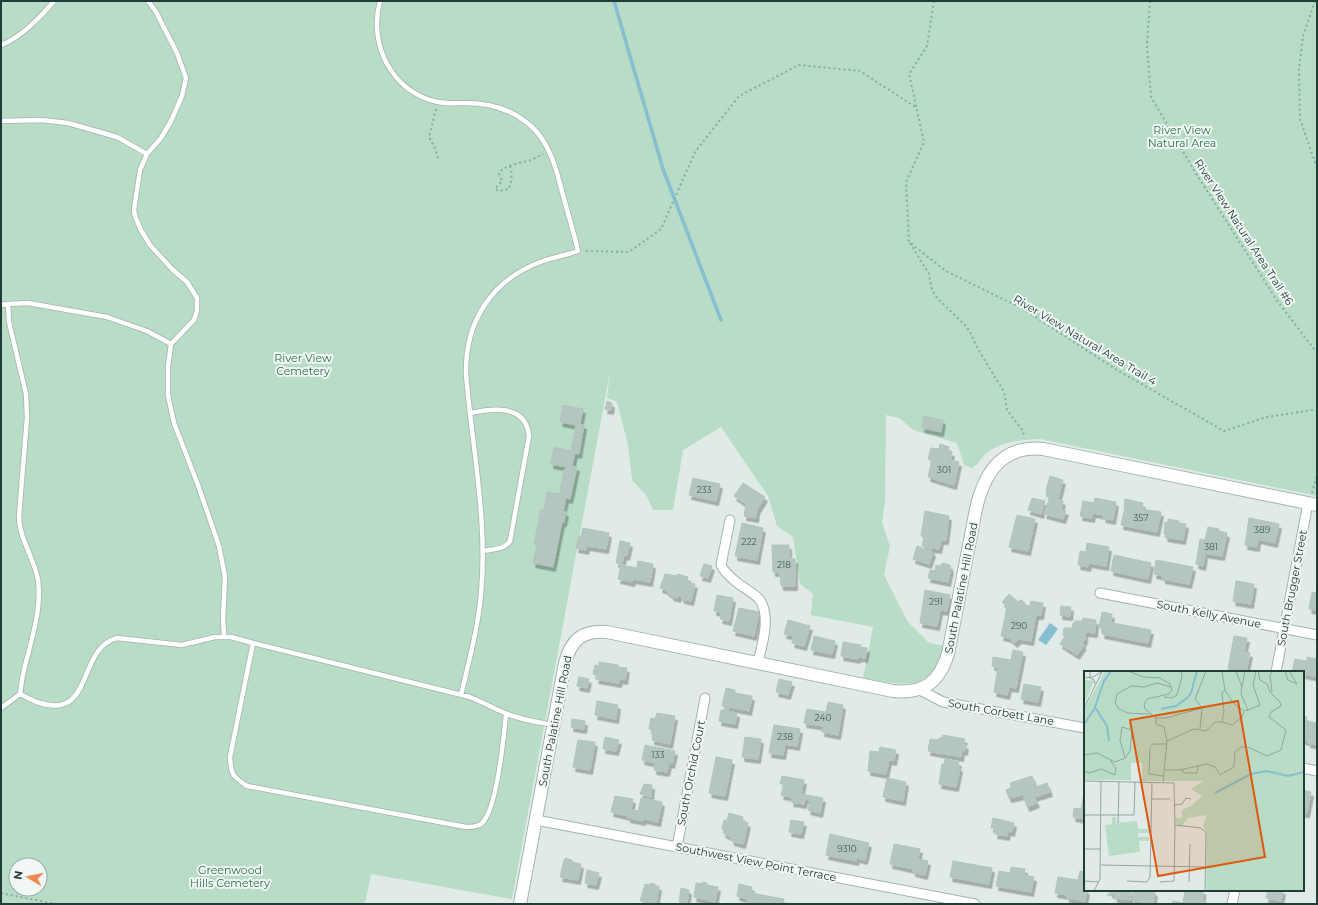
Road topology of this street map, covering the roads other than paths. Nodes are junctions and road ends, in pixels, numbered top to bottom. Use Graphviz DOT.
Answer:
graph roads {
  1 [pos="54,1"];
  2 [pos="148,1"];
  3 [pos="380,1"];
  4 [pos="1,45"];
  5 [pos="1,121"];
  6 [pos="148,154"];
  7 [pos="8,304"];
  8 [pos="1,305"];
  9 [pos="171,344"];
  10 [pos="470,413"];
  11 [pos="1313,504"];
  12 [pos="730,520"];
  13 [pos="482,551"];
  14 [pos="1100,593"];
  15 [pos="1284,628"];
  16 [pos="1317,635"];
  17 [pos="224,636"];
  18 [pos="253,643"];
  19 [pos="758,663"];
  20 [pos="1276,671"];
  21 [pos="920,690"];
  22 [pos="20,694"];
  23 [pos="460,695"];
  24 [pos="705,698"];
  25 [pos="1,708"];
  26 [pos="506,714"];
  27 [pos="554,725"];
  28 [pos="1084,728"];
  29 [pos="1304,768"];
  30 [pos="1317,771"];
  31 [pos="536,820"];
  32 [pos="677,847"];
  33 [pos="1235,891"];
  34 [pos="520,904"];
  35 [pos="975,904"];
  36 [pos="1232,904"];
  1 -- 4 [label="lane"];
  2 -- 6 [label="lane"];
  3 -- 10 [label="lane"];
  5 -- 6 [label="lane"];
  6 -- 9 [label="lane"];
  7 -- 8 [label="lane"];
  7 -- 9 [label="lane"];
  7 -- 22 [label="lane"];
  9 -- 17 [label="lane"];
  10 -- 13 [label="lane"];
  10 -- 13 [label="lane"];
  11 -- 15 [label="street, South Brugger Street"];
  11 -- 21 [label="street, South Palatine Hill Road"];
  12 -- 19 [label="street"];
  13 -- 23 [label="lane"];
  14 -- 15 [label="street, South Kelly Avenue"];
  15 -- 16 [label="street, South Kelly Avenue"];
  15 -- 20 [label="street, South Brugger Street"];
  17 -- 18 [label="lane"];
  17 -- 22 [label="lane"];
  18 -- 23 [label="lane"];
  18 -- 26 [label="lane"];
  19 -- 21 [label="street, South Palatine Hill Road"];
  19 -- 27 [label="street, South Palatine Hill Road"];
  21 -- 28 [label="street, South Corbett Lane"];
  22 -- 25 [label="lane"];
  23 -- 26 [label="lane"];
  24 -- 32 [label="street, South Orchid Court"];
  26 -- 27 [label="lane"];
  27 -- 31 [label="street, South Palatine Hill Road"];
  29 -- 30 [label="street"];
  31 -- 32 [label="street, Southwest View Point Terrace"];
  31 -- 34 [label="street, South Palatine Hill Road"];
  32 -- 35 [label="street, Southwest View Point Terrace"];
  33 -- 36 [label="street"];
}
